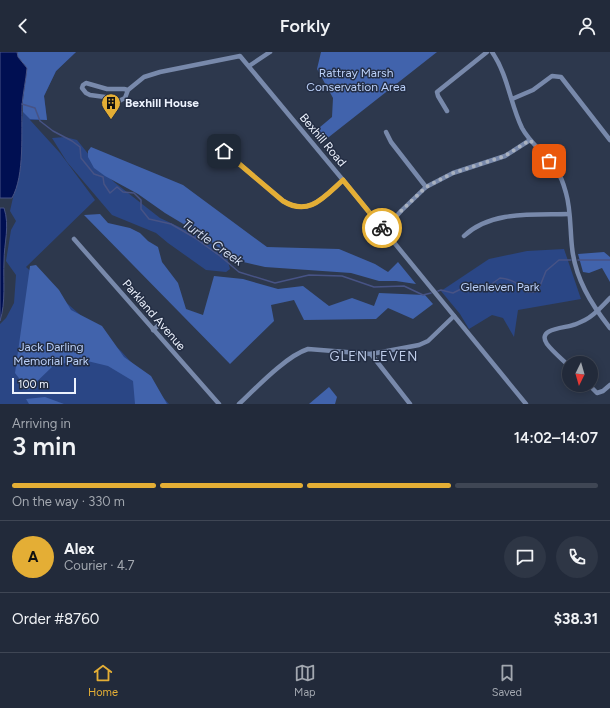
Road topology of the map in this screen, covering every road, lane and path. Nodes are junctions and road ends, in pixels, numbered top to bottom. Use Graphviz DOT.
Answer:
graph roads {
  1 [pos="270,52"];
  2 [pos="487,52"];
  3 [pos="492,52"];
  4 [pos="248,66"];
  5 [pos="128,90"];
  6 [pos="512,99"];
  7 [pos="447,111"];
  8 [pos="386,132"];
  9 [pos="530,140"];
  10 [pos="610,140"];
  11 [pos="224,151"];
  12 [pos="343,180"];
  13 [pos="426,187"];
  14 [pos="569,214"];
  15 [pos="384,230"];
  16 [pos="464,236"];
  17 [pos="74,239"];
  18 [pos="610,298"];
  19 [pos="597,312"];
  20 [pos="454,316"];
  21 [pos="161,323"];
  22 [pos="610,328"];
  23 [pos="153,330"];
  24 [pos="371,354"];
  25 [pos="562,359"];
  26 [pos="610,385"];
  27 [pos="596,392"];
  28 [pos="219,404"];
  29 [pos="239,404"];
  30 [pos="410,404"];
  31 [pos="526,404"];
  1 -- 4 [label="street"];
  2 -- 7 [label="street"];
  3 -- 6 [label="street"];
  4 -- 5 [label="street, Bexhill Road"];
  4 -- 12 [label="street, Bexhill Road"];
  5 -- 5 [label="street"];
  6 -- 9 [label="street"];
  6 -- 10 [label="street"];
  8 -- 13 [label="street"];
  9 -- 13 [label="street"];
  9 -- 14 [label="street"];
  11 -- 12 [label="street"];
  12 -- 15 [label="street, Bexhill Road"];
  13 -- 15 [label="street"];
  14 -- 16 [label="street"];
  14 -- 19 [label="street"];
  15 -- 20 [label="street, Bexhill Road"];
  17 -- 23 [label="street, Parkland Avenue"];
  18 -- 19 [label="street"];
  19 -- 22 [label="street"];
  19 -- 25 [label="street"];
  20 -- 24 [label="street"];
  20 -- 31 [label="street, Bexhill Road"];
  21 -- 23 [label="street"];
  23 -- 28 [label="street, Parkland Avenue"];
  24 -- 29 [label="street"];
  24 -- 30 [label="street"];
  26 -- 27 [label="street"];
}
